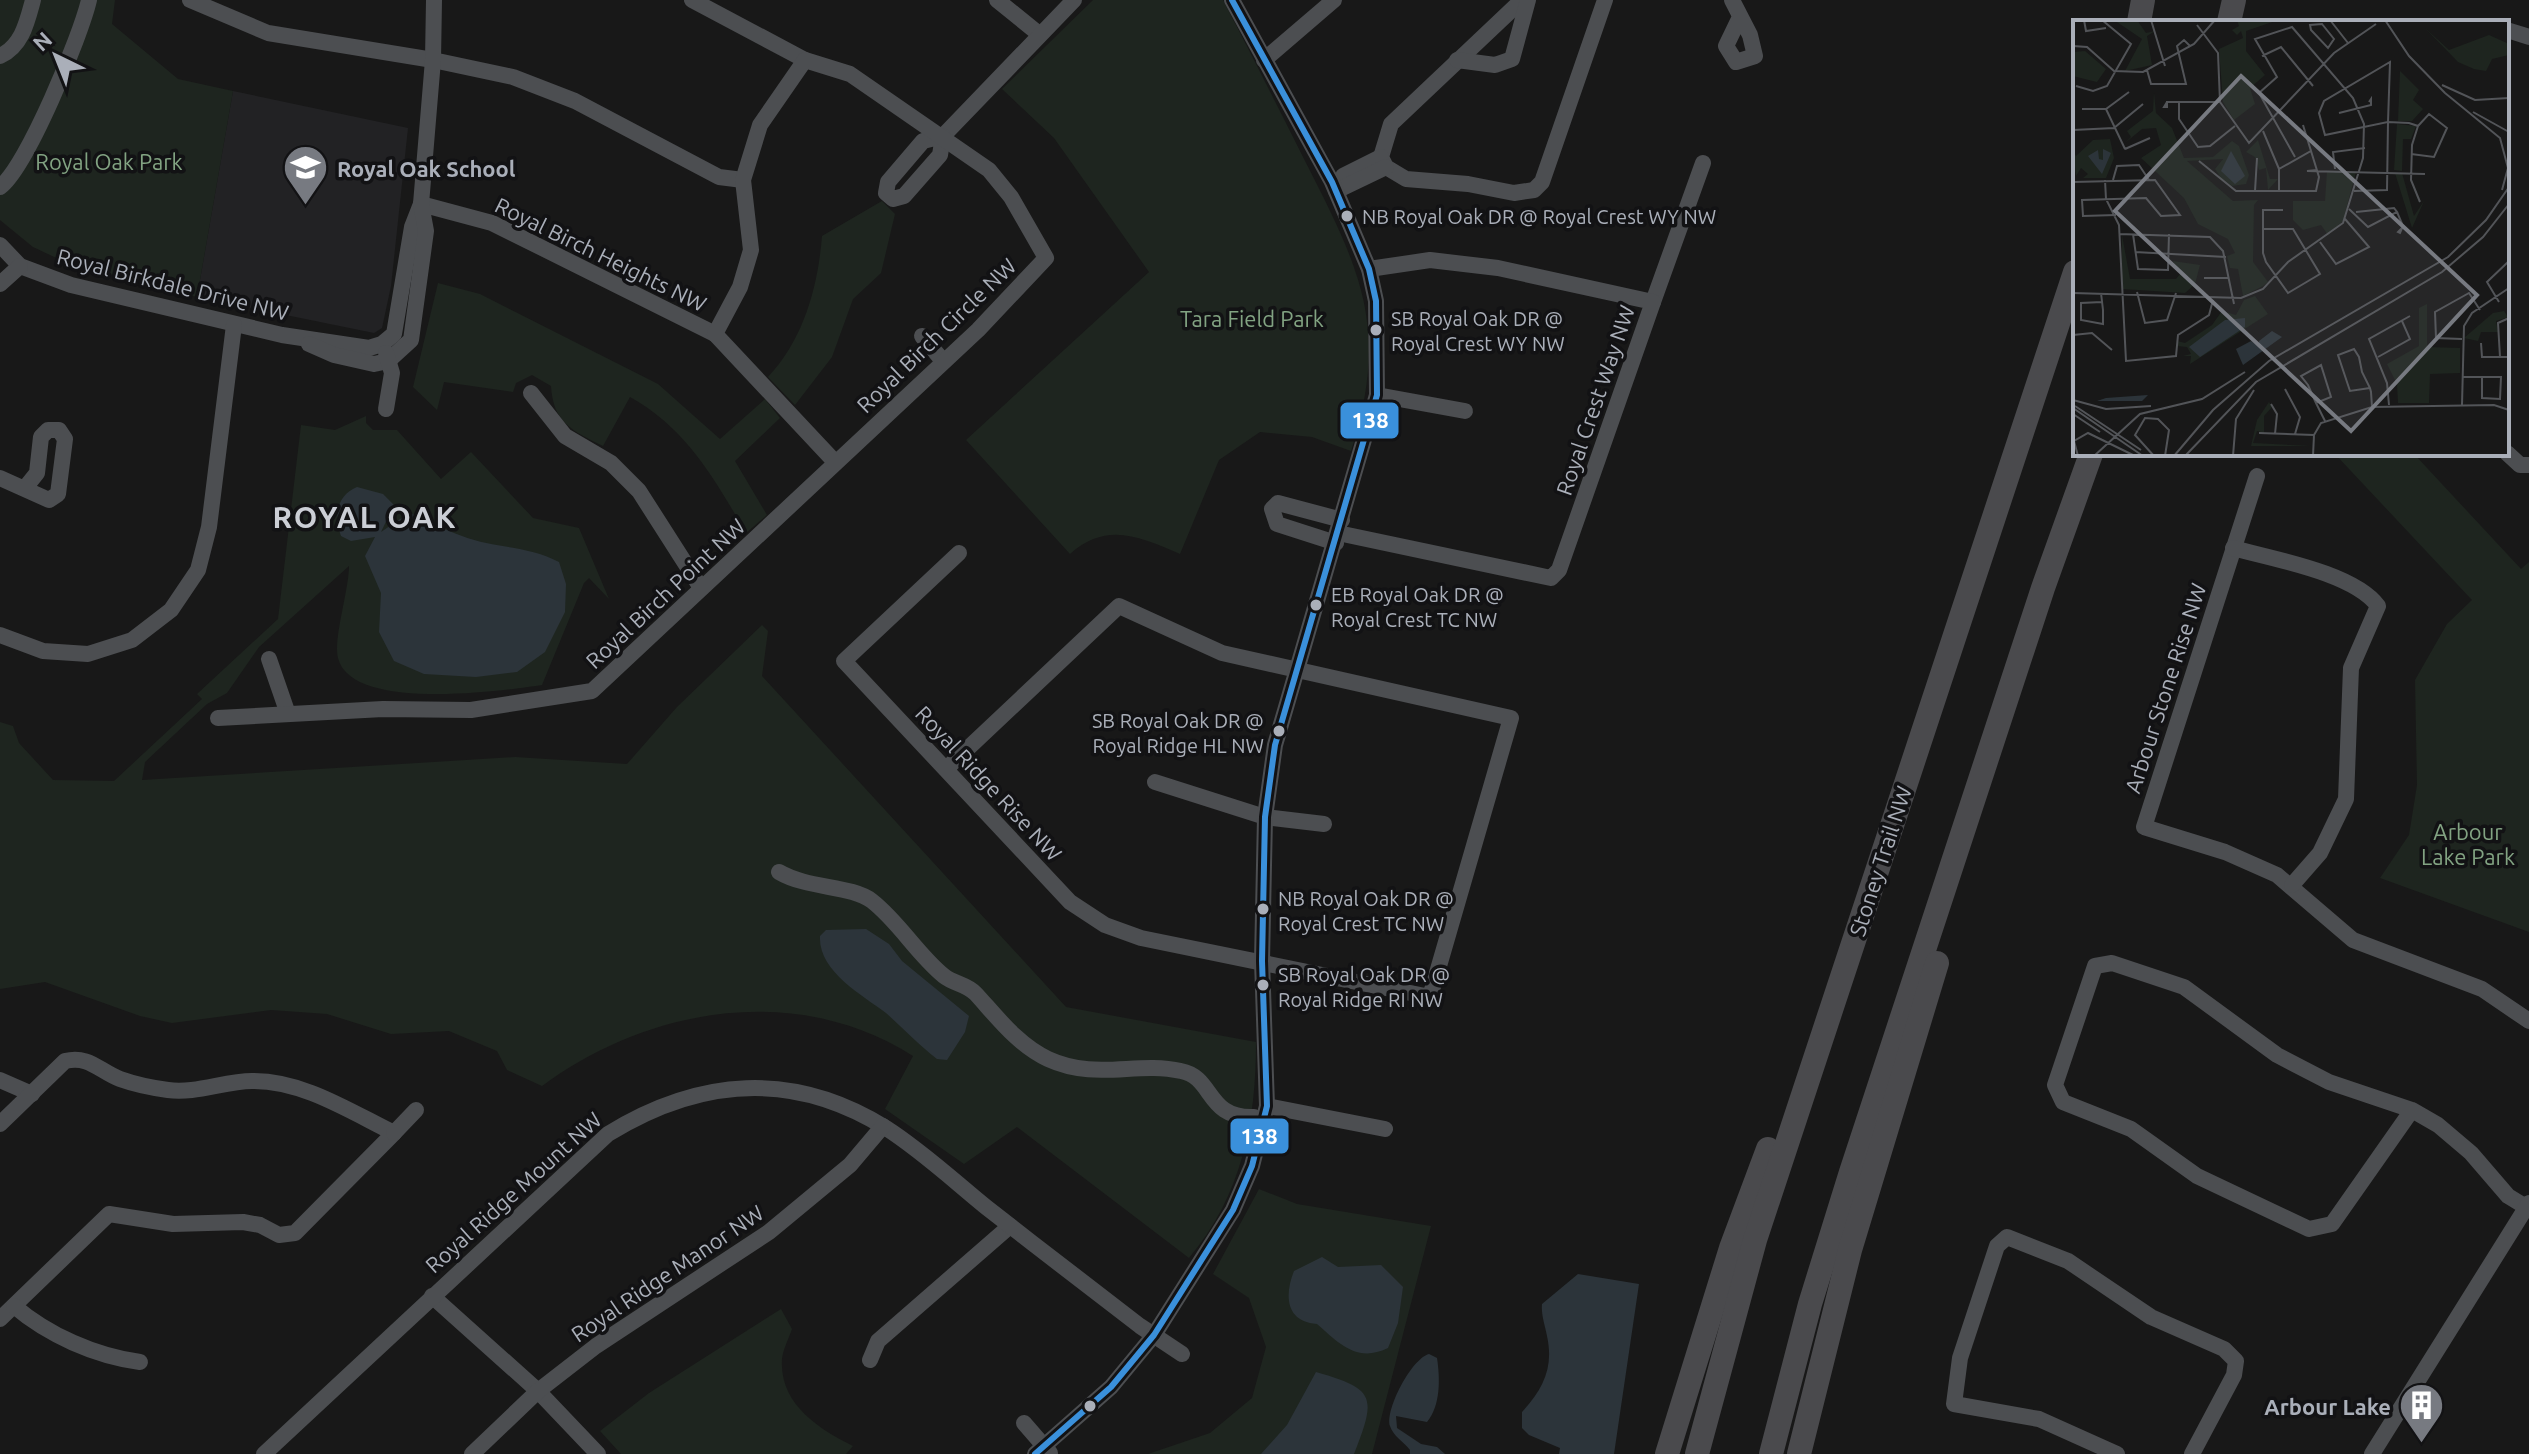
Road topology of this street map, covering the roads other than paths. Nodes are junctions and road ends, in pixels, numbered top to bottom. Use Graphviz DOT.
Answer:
graph roads {
  1 [pos="33,0"];
  2 [pos="89,0"];
  3 [pos="190,0"];
  4 [pos="434,0"];
  5 [pos="692,0"];
  6 [pos="997,0"];
  7 [pos="1074,0"];
  8 [pos="1232,0"];
  9 [pos="1334,0"];
  10 [pos="1525,0"];
  11 [pos="1605,0"];
  12 [pos="1732,0"];
  13 [pos="2143,0"];
  14 [pos="2219,0"];
  15 [pos="2234,0"];
  16 [pos="1739,19"];
  17 [pos="2139,20"];
  18 [pos="2215,20"];
  19 [pos="2229,20"];
  20 [pos="2509,31"];
  21 [pos="1039,34"];
  22 [pos="2529,37"];
  23 [pos="0,56"];
  24 [pos="433,60"];
  25 [pos="805,60"];
  26 [pos="1264,60"];
  27 [pos="1457,60"];
  28 [pos="943,136"];
  29 [pos="1384,162"];
  30 [pos="1703,163"];
  31 [pos="743,180"];
  32 [pos="0,187"];
  33 [pos="1334,187"];
  34 [pos="421,204"];
  35 [pos="0,245"];
  36 [pos="20,266"];
  37 [pos="1369,269"];
  38 [pos="2073,278"];
  39 [pos="0,284"];
  40 [pos="1653,302"];
  41 [pos="234,325"];
  42 [pos="715,334"];
  43 [pos="922,336"];
  44 [pos="297,338"];
  45 [pos="382,344"];
  46 [pos="388,361"];
  47 [pos="943,361"];
  48 [pos="531,393"];
  49 [pos="1377,395"];
  50 [pos="386,409"];
  51 [pos="1465,411"];
  52 [pos="2509,455"];
  53 [pos="2090,456"];
  54 [pos="835,462"];
  55 [pos="2529,465"];
  56 [pos="2257,476"];
  57 [pos="0,478"];
  58 [pos="25,488"];
  59 [pos="1339,532"];
  60 [pos="2233,548"];
  61 [pos="959,553"];
  62 [pos="701,588"];
  63 [pos="0,635"];
  64 [pos="269,659"];
  65 [pos="1296,670"];
  66 [pos="288,714"];
  67 [pos="218,718"];
  68 [pos="947,768"];
  69 [pos="1155,782"];
  70 [pos="1265,817"];
  71 [pos="1324,824"];
  72 [pos="1892,826"];
  73 [pos="1952,871"];
  74 [pos="779,872"];
  75 [pos="2292,885"];
  76 [pos="1262,961"];
  77 [pos="2529,1021"];
  78 [pos="0,1080"];
  79 [pos="32,1094"];
  80 [pos="1267,1106"];
  81 [pos="416,1110"];
  82 [pos="2412,1110"];
  83 [pos="1254,1117"];
  84 [pos="0,1124"];
  85 [pos="883,1126"];
  86 [pos="1385,1129"];
  87 [pos="394,1133"];
  88 [pos="2528,1205"];
  89 [pos="1010,1226"];
  90 [pos="432,1296"];
  91 [pos="14,1306"];
  92 [pos="0,1319"];
  93 [pos="1154,1335"];
  94 [pos="1182,1354"];
  95 [pos="870,1360"];
  96 [pos="140,1362"];
  97 [pos="538,1391"];
  98 [pos="1024,1423"];
  99 [pos="1044,1451"];
  100 [pos="264,1454"];
  101 [pos="472,1454"];
  102 [pos="598,1454"];
  103 [pos="1667,1454"];
  104 [pos="1697,1454"];
  105 [pos="1771,1454"];
  106 [pos="1799,1454"];
  107 [pos="2117,1454"];
  108 [pos="2192,1454"];
  109 [pos="2372,1454"];
  1 -- 23 [label="street"];
  2 -- 32 [label="street"];
  3 -- 24 [label="street"];
  4 -- 24 [label="street"];
  5 -- 25 [label="street, Royal Birch Circle NW"];
  6 -- 21 [label="street"];
  7 -- 21 [label="street"];
  8 -- 26 [label="street"];
  9 -- 26 [label="street"];
  10 -- 27 [label="street"];
  10 -- 27 [label="street"];
  11 -- 29 [label="street"];
  12 -- 16 [label="street"];
  13 -- 17 [label="highway"];
  14 -- 18 [label="highway"];
  15 -- 19 [label="highway"];
  20 -- 22 [label="street"];
  21 -- 28 [label="street"];
  24 -- 31 [label="street"];
  24 -- 34 [label="street"];
  25 -- 28 [label="street, Royal Birch Circle NW"];
  25 -- 31 [label="street"];
  26 -- 33 [label="street"];
  27 -- 29 [label="street"];
  28 -- 47 [label="street, Royal Birch Circle NW"];
  29 -- 33 [label="street"];
  30 -- 40 [label="street"];
  31 -- 42 [label="street"];
  33 -- 37 [label="street"];
  34 -- 42 [label="street, Royal Birch Heights NW"];
  34 -- 45 [label="street"];
  34 -- 46 [label="street"];
  35 -- 36 [label="street, Royal Birkdale Drive NW"];
  36 -- 39 [label="street"];
  36 -- 41 [label="street, Royal Birkdale Drive NW"];
  37 -- 40 [label="street, Royal Crest Way NW"];
  37 -- 49 [label="street"];
  38 -- 72 [label="highway, Stoney Trail NW"];
  40 -- 59 [label="street, Royal Crest Way NW"];
  41 -- 44 [label="street, Royal Birkdale Drive NW"];
  41 -- 63 [label="street"];
  42 -- 54 [label="street"];
  43 -- 47 [label="street"];
  44 -- 45 [label="street, Royal Birkdale Drive NW"];
  44 -- 46 [label="street, Royal Birkdale Drive NW"];
  45 -- 46 [label="street"];
  46 -- 50 [label="street"];
  47 -- 54 [label="street, Royal Birch Circle NW"];
  48 -- 62 [label="street"];
  49 -- 51 [label="street"];
  49 -- 59 [label="street"];
  52 -- 55 [label="street"];
  53 -- 73 [label="highway"];
  54 -- 62 [label="street, Royal Birch Point NW"];
  56 -- 60 [label="street, Arbour Stone Rise NW"];
  57 -- 58 [label="street"];
  59 -- 65 [label="street"];
  60 -- 75 [label="street, Arbour Stone Rise NW"];
  60 -- 75 [label="street"];
  61 -- 68 [label="street, Royal Ridge Rise NW"];
  62 -- 66 [label="street, Royal Birch Point NW"];
  64 -- 66 [label="street"];
  65 -- 68 [label="street"];
  65 -- 70 [label="street"];
  65 -- 76 [label="street, Royal Ridge Rise NW"];
  66 -- 67 [label="street, Royal Birch Point NW"];
  68 -- 76 [label="street, Royal Ridge Rise NW"];
  69 -- 70 [label="street"];
  70 -- 71 [label="street"];
  70 -- 76 [label="street"];
  72 -- 103 [label="highway"];
  72 -- 104 [label="highway, Stoney Trail NW"];
  73 -- 105 [label="highway"];
  73 -- 106 [label="highway"];
  74 -- 83 [label="street"];
  75 -- 77 [label="street, Arbour Stone Rise NW"];
  76 -- 80 [label="street"];
  78 -- 79 [label="street"];
  79 -- 84 [label="street"];
  79 -- 87 [label="street"];
  80 -- 86 [label="street"];
  80 -- 93 [label="street"];
  81 -- 87 [label="street"];
  82 -- 82 [label="street"];
  82 -- 88 [label="street"];
  85 -- 89 [label="street, Royal Ridge Mount NW"];
  85 -- 90 [label="street, Royal Ridge Mount NW"];
  85 -- 97 [label="street, Royal Ridge Manor NW"];
  87 -- 91 [label="street"];
  88 -- 109 [label="street"];
  89 -- 93 [label="street, Royal Ridge Mount NW"];
  89 -- 95 [label="street"];
  90 -- 97 [label="street"];
  90 -- 100 [label="street, Royal Ridge Mount NW"];
  91 -- 92 [label="street"];
  91 -- 96 [label="street"];
  93 -- 94 [label="street, Royal Ridge Mount NW"];
  93 -- 99 [label="street"];
  97 -- 101 [label="street, Royal Ridge Manor NW"];
  97 -- 102 [label="street"];
  98 -- 99 [label="street"];
  107 -- 108 [label="street"];
}
